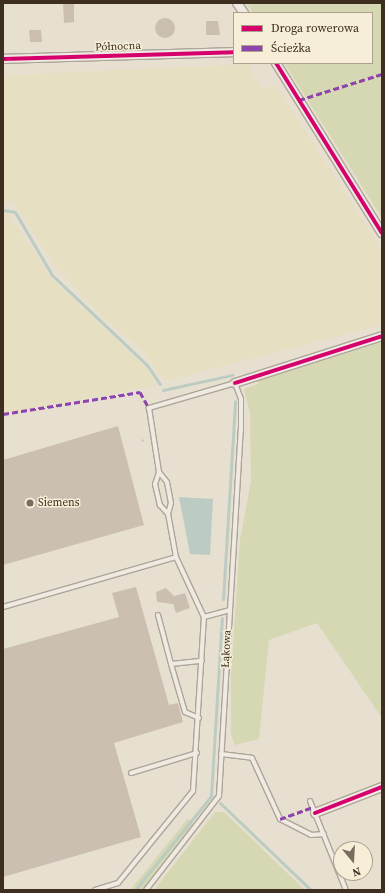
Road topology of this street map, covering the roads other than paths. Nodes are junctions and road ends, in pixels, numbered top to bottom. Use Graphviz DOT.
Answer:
graph roads {
  1 [pos="237,3"];
  2 [pos="243,12"];
  3 [pos="233,52"];
  4 [pos="3,59"];
  5 [pos="277,64"];
  6 [pos="382,233"];
  7 [pos="382,336"];
  8 [pos="235,383"];
  9 [pos="159,472"];
  10 [pos="168,514"];
  11 [pos="176,557"];
  12 [pos="3,606"];
  13 [pos="230,610"];
  14 [pos="158,615"];
  15 [pos="204,617"];
  16 [pos="202,661"];
  17 [pos="171,664"];
  18 [pos="199,718"];
  19 [pos="197,753"];
  20 [pos="221,754"];
  21 [pos="131,773"];
  22 [pos="382,787"];
  23 [pos="310,801"];
  24 [pos="316,813"];
  25 [pos="324,834"];
  26 [pos="95,890"];
  27 [pos="146,890"];
  28 [pos="346,890"];
  1 -- 2 [label="street"];
  3 -- 4 [label="street, Północna"];
  5 -- 6 [label="street"];
  7 -- 8 [label="street"];
  8 -- 9 [label="lane"];
  8 -- 13 [label="lane, Łąkowa"];
  9 -- 10 [label="lane"];
  9 -- 10 [label="lane"];
  10 -- 11 [label="lane"];
  11 -- 12 [label="lane"];
  11 -- 15 [label="lane"];
  13 -- 15 [label="lane"];
  13 -- 20 [label="lane, Łąkowa"];
  14 -- 17 [label="lane"];
  15 -- 16 [label="lane"];
  16 -- 17 [label="lane"];
  16 -- 18 [label="lane"];
  17 -- 18 [label="lane"];
  18 -- 19 [label="lane"];
  19 -- 21 [label="lane"];
  19 -- 26 [label="lane"];
  20 -- 25 [label="lane"];
  20 -- 27 [label="lane, Łąkowa"];
  22 -- 24 [label="street"];
  23 -- 24 [label="lane"];
  24 -- 25 [label="lane"];
  25 -- 28 [label="lane"];
}
